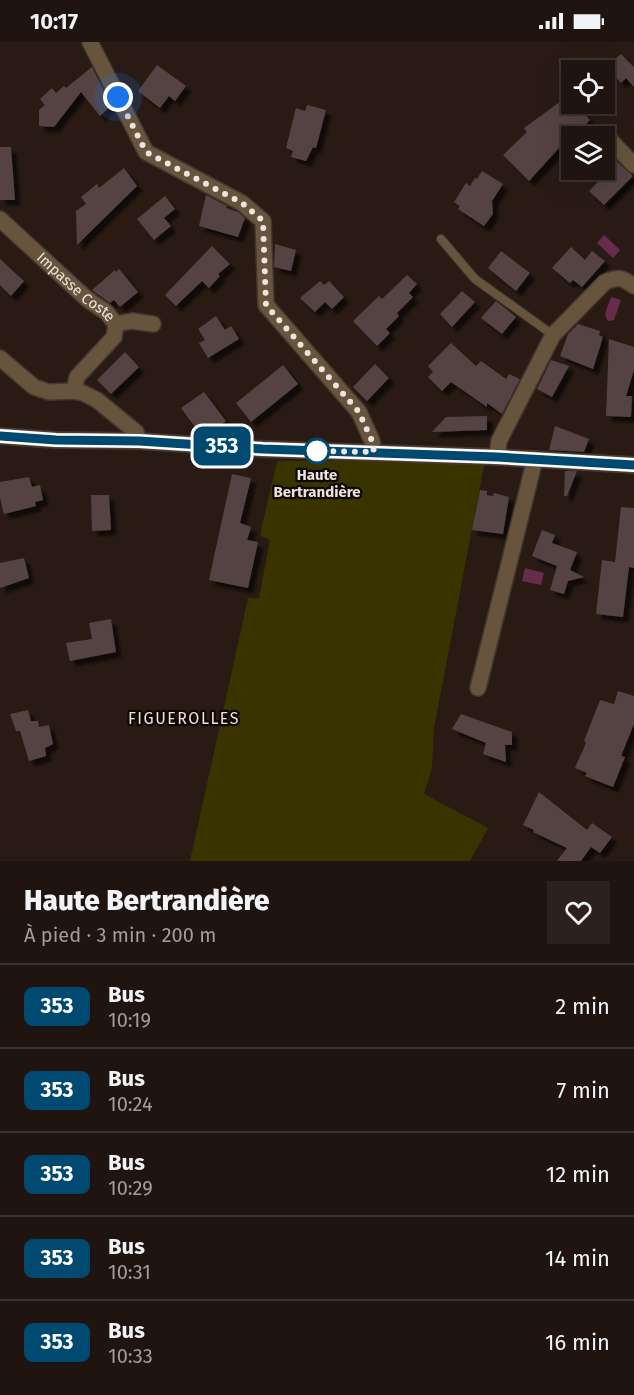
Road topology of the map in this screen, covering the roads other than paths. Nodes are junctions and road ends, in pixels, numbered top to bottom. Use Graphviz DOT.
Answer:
graph roads {
  1 [pos="90,42"];
  2 [pos="615,145"];
  3 [pos="634,165"];
  4 [pos="0,219"];
  5 [pos="441,239"];
  6 [pos="634,286"];
  7 [pos="116,324"];
  8 [pos="153,324"];
  9 [pos="553,335"];
  10 [pos="0,358"];
  11 [pos="74,391"];
  12 [pos="0,436"];
  13 [pos="139,441"];
  14 [pos="374,452"];
  15 [pos="497,457"];
  16 [pos="535,459"];
  17 [pos="634,465"];
  18 [pos="478,688"];
  1 -- 14 [label="street"];
  2 -- 3 [label="street"];
  4 -- 7 [label="street, Impasse Coste"];
  5 -- 9 [label="lane"];
  6 -- 9 [label="street"];
  7 -- 8 [label="street"];
  7 -- 11 [label="street, Impasse Coste"];
  9 -- 15 [label="street"];
  10 -- 11 [label="street"];
  11 -- 13 [label="street"];
  12 -- 13 [label="street"];
  13 -- 14 [label="street"];
  14 -- 15 [label="street"];
  15 -- 16 [label="street"];
  16 -- 17 [label="street"];
  16 -- 18 [label="street"];
}
